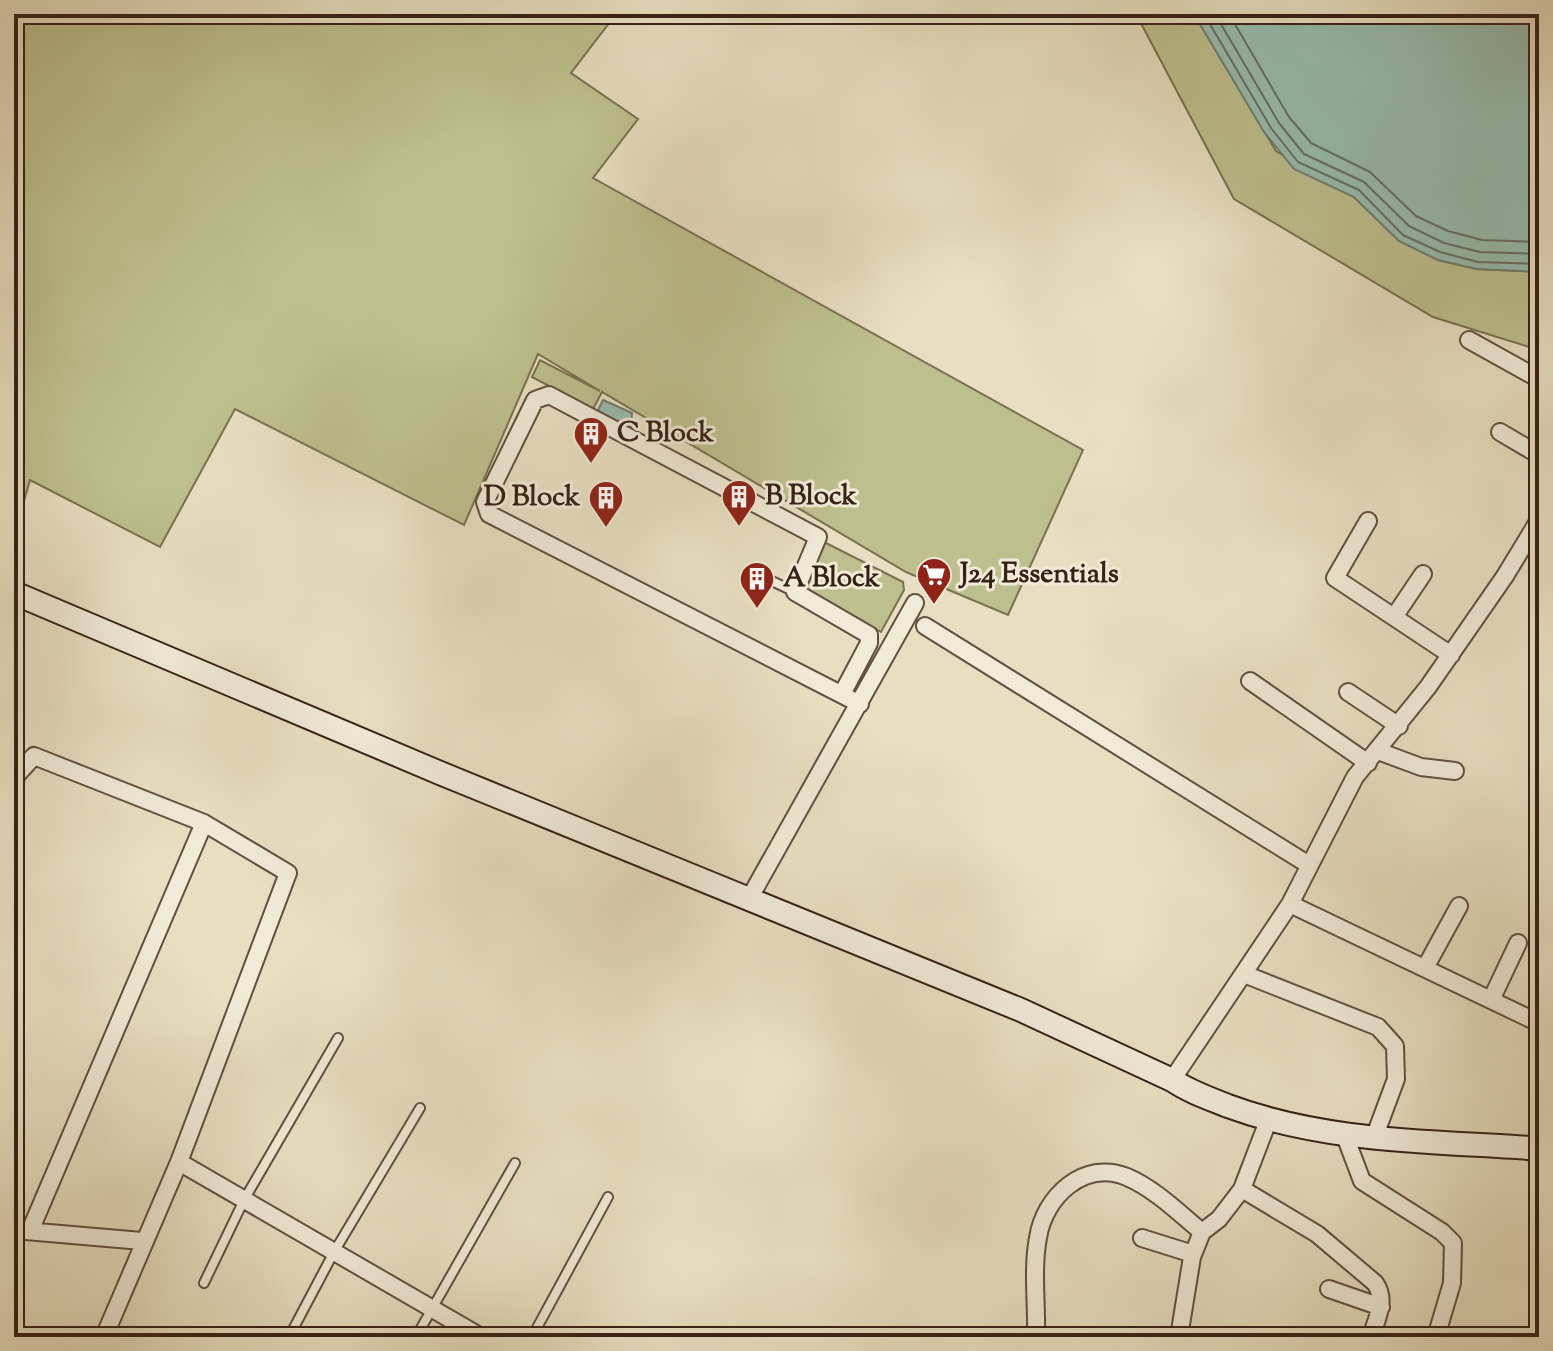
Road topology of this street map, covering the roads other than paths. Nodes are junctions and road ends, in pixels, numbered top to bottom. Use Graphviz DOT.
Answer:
graph roads {
  1 [pos="1469,340"];
  2 [pos="1539,379"];
  3 [pos="1500,432"];
  4 [pos="1539,455"];
  5 [pos="1539,520"];
  6 [pos="1368,521"];
  7 [pos="753,572"];
  8 [pos="1423,574"];
  9 [pos="795,592"];
  10 [pos="14,593"];
  11 [pos="915,603"];
  12 [pos="1394,617"];
  13 [pos="925,626"];
  14 [pos="1451,655"];
  15 [pos="852,676"];
  16 [pos="1250,681"];
  17 [pos="870,685"];
  18 [pos="1348,692"];
  19 [pos="842,694"];
  20 [pos="860,704"];
  21 [pos="1399,726"];
  22 [pos="1373,757"];
  23 [pos="1455,771"];
  24 [pos="14,778"];
  25 [pos="204,823"];
  26 [pos="1309,865"];
  27 [pos="749,899"];
  28 [pos="1290,904"];
  29 [pos="1459,906"];
  30 [pos="1518,943"];
  31 [pos="1425,968"];
  32 [pos="1244,974"];
  33 [pos="1491,1000"];
  34 [pos="1539,1023"];
  35 [pos="338,1038"];
  36 [pos="1172,1080"];
  37 [pos="420,1108"];
  38 [pos="1268,1121"];
  39 [pos="1345,1136"];
  40 [pos="1374,1138"];
  41 [pos="1539,1152"];
  42 [pos="179,1162"];
  43 [pos="515,1163"];
  44 [pos="1242,1189"];
  45 [pos="608,1197"];
  46 [pos="244,1200"];
  47 [pos="22,1231"];
  48 [pos="1202,1232"];
  49 [pos="1142,1238"];
  50 [pos="142,1241"];
  51 [pos="334,1252"];
  52 [pos="1193,1254"];
  53 [pos="204,1283"];
  54 [pos="1329,1289"];
  55 [pos="1381,1307"];
  56 [pos="432,1309"];
  57 [pos="104,1337"];
  58 [pos="289,1337"];
  59 [pos="416,1337"];
  60 [pos="481,1337"];
  61 [pos="532,1337"];
  62 [pos="1036,1337"];
  63 [pos="1179,1337"];
  64 [pos="1371,1337"];
  65 [pos="1436,1337"];
  1 -- 2 [label="street"];
  3 -- 4 [label="street"];
  5 -- 14 [label="street"];
  6 -- 12 [label="street"];
  7 -- 9 [label="lane"];
  8 -- 12 [label="street"];
  9 -- 15 [label="street"];
  9 -- 19 [label="street"];
  10 -- 27 [label="street"];
  11 -- 17 [label="street"];
  12 -- 14 [label="street"];
  13 -- 26 [label="street"];
  14 -- 21 [label="street"];
  15 -- 17 [label="street"];
  15 -- 19 [label="street"];
  16 -- 22 [label="street"];
  17 -- 20 [label="street"];
  18 -- 21 [label="street"];
  19 -- 20 [label="street"];
  20 -- 27 [label="street"];
  21 -- 22 [label="street"];
  22 -- 23 [label="street"];
  22 -- 26 [label="street"];
  24 -- 25 [label="street"];
  25 -- 42 [label="street"];
  25 -- 47 [label="street"];
  26 -- 28 [label="street"];
  27 -- 36 [label="street"];
  28 -- 31 [label="street"];
  28 -- 32 [label="street"];
  29 -- 31 [label="street"];
  30 -- 33 [label="street"];
  31 -- 33 [label="street"];
  32 -- 36 [label="street"];
  32 -- 40 [label="street"];
  33 -- 34 [label="street"];
  35 -- 46 [label="lane"];
  36 -- 38 [label="street"];
  37 -- 51 [label="lane"];
  38 -- 39 [label="street"];
  38 -- 44 [label="street"];
  39 -- 40 [label="street"];
  39 -- 65 [label="street"];
  40 -- 41 [label="street"];
  42 -- 46 [label="street"];
  42 -- 50 [label="street"];
  43 -- 56 [label="lane"];
  44 -- 48 [label="street"];
  44 -- 55 [label="street"];
  45 -- 61 [label="lane"];
  46 -- 51 [label="street"];
  46 -- 53 [label="lane"];
  47 -- 50 [label="street"];
  48 -- 52 [label="street"];
  48 -- 62 [label="street"];
  49 -- 52 [label="street"];
  50 -- 57 [label="street"];
  51 -- 56 [label="street"];
  51 -- 58 [label="lane"];
  52 -- 63 [label="street"];
  54 -- 55 [label="street"];
  55 -- 64 [label="street"];
  56 -- 59 [label="lane"];
  56 -- 60 [label="street"];
}
